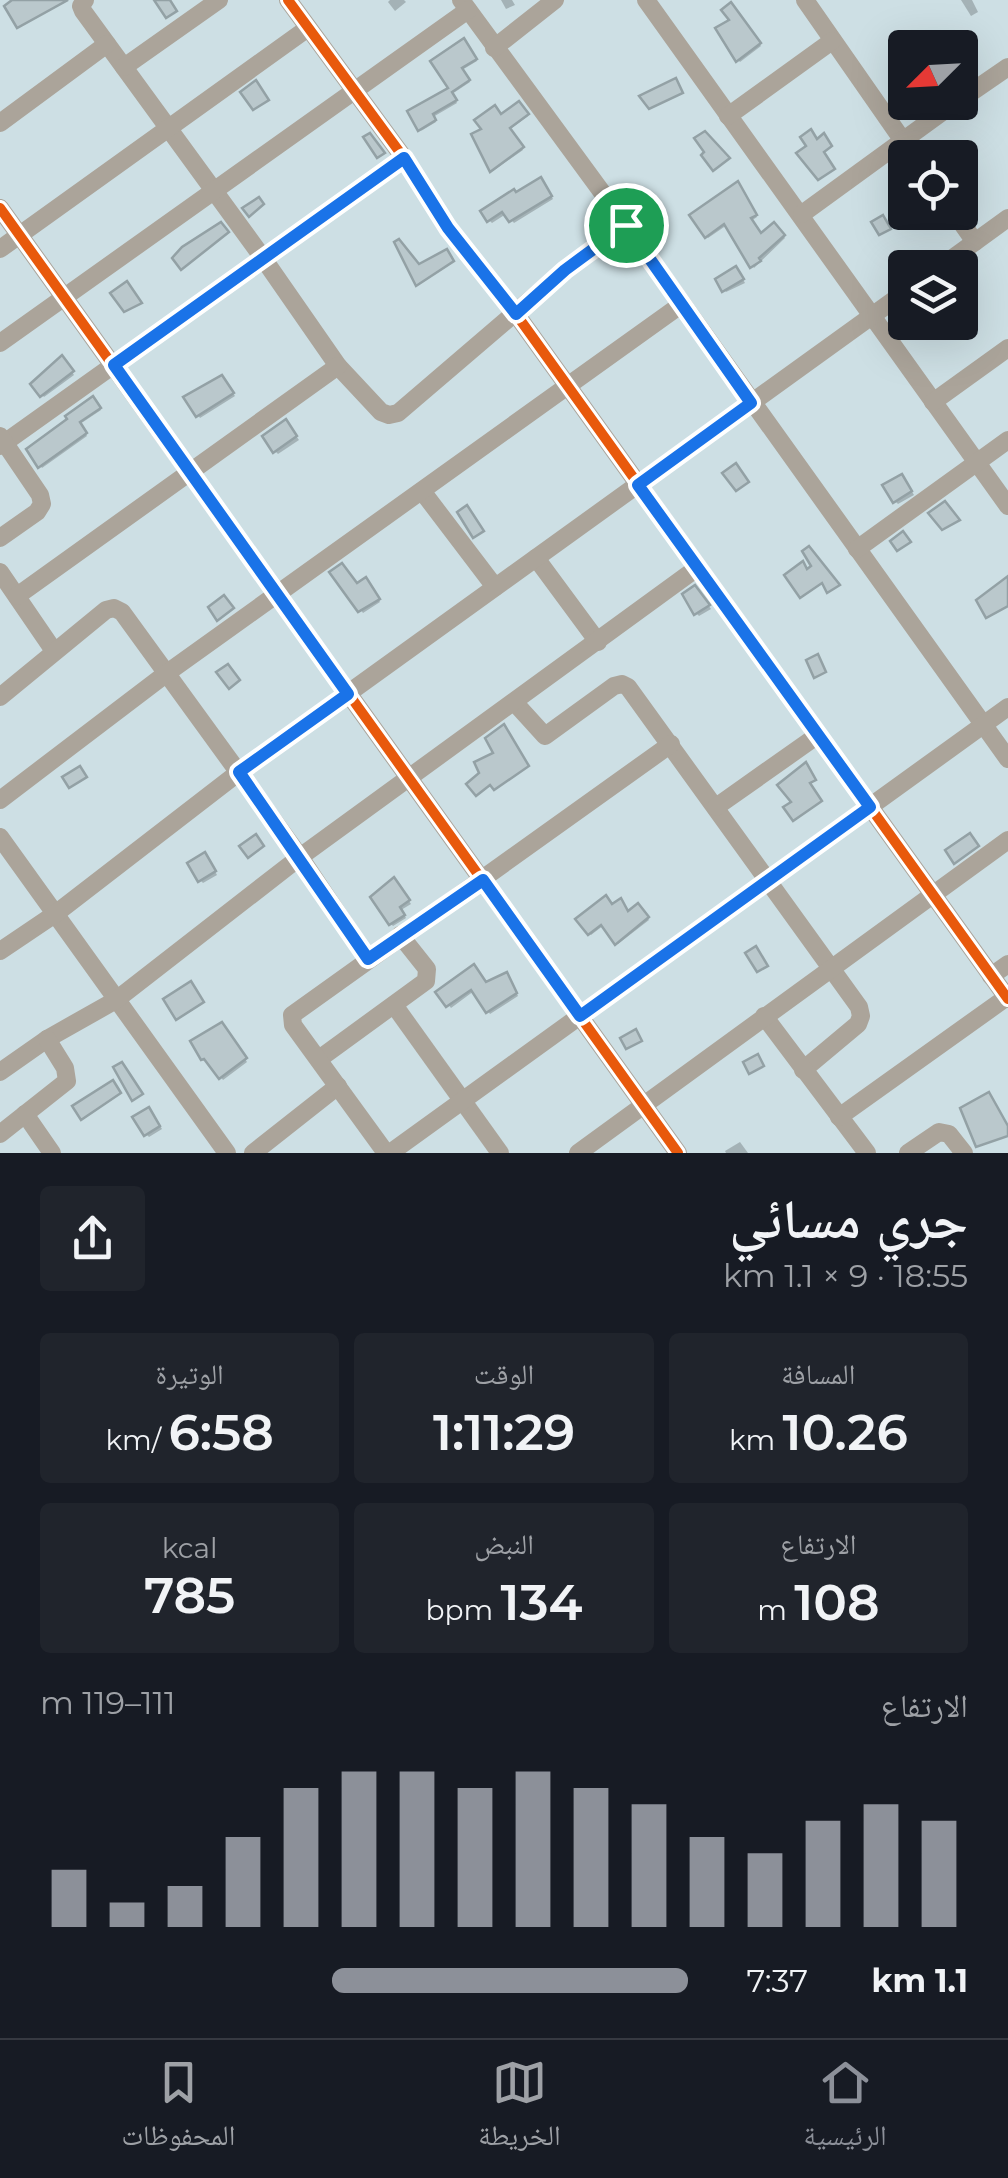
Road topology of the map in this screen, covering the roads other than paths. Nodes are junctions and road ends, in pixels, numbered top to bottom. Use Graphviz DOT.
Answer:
graph roads {
  1 [pos="85,0"];
  2 [pos="219,0"];
  3 [pos="288,0"];
  4 [pos="555,0"];
  5 [pos="646,0"];
  6 [pos="805,0"];
  7 [pos="465,5"];
  8 [pos="308,28"];
  9 [pos="832,41"];
  10 [pos="107,44"];
  11 [pos="494,48"];
  12 [pos="124,67"];
  13 [pos="1008,67"];
  14 [pos="978,87"];
  15 [pos="354,92"];
  16 [pos="728,116"];
  17 [pos="931,120"];
  18 [pos="0,122"];
  19 [pos="168,130"];
  20 [pos="902,140"];
  21 [pos="888,150"];
  22 [pos="404,158"];
  23 [pos="213,192"];
  24 [pos="0,208"];
  25 [pos="802,214"];
  26 [pos="1008,218"];
  27 [pos="626,225"];
  28 [pos="967,230"];
  29 [pos="19,235"];
  30 [pos="975,242"];
  31 [pos="0,248"];
  32 [pos="964,250"];
  33 [pos="263,258"];
  34 [pos="63,298"];
  35 [pos="682,304"];
  36 [pos="888,304"];
  37 [pos="516,314"];
  38 [pos="871,317"];
  39 [pos="0,343"];
  40 [pos="1008,348"];
  41 [pos="114,365"];
  42 [pos="338,366"];
  43 [pos="565,387"];
  44 [pos="933,402"];
  45 [pos="751,403"];
  46 [pos="1008,440"];
  47 [pos="2,442"];
  48 [pos="977,462"];
  49 [pos="188,472"];
  50 [pos="638,485"];
  51 [pos="422,491"];
  52 [pos="1008,506"];
  53 [pos="0,538"];
  54 [pos="857,549"];
  55 [pos="536,558"];
  56 [pos="697,568"];
  57 [pos="0,572"];
  58 [pos="496,587"];
  59 [pos="278,595"];
  60 [pos="17,596"];
  61 [pos="598,642"];
  62 [pos="54,651"];
  63 [pos="167,674"];
  64 [pos="348,694"];
  65 [pos="0,697"];
  66 [pos="515,703"];
  67 [pos="1008,707"];
  68 [pos="983,725"];
  69 [pos="818,735"];
  70 [pos="671,744"];
  71 [pos="1008,760"];
  72 [pos="239,772"];
  73 [pos="410,779"];
  74 [pos="0,800"];
  75 [pos="716,807"];
  76 [pos="870,807"];
  77 [pos="0,838"];
  78 [pos="1008,840"];
  79 [pos="300,857"];
  80 [pos="483,880"];
  81 [pos="769,880"];
  82 [pos="932,894"];
  83 [pos="55,914"];
  84 [pos="400,935"];
  85 [pos="0,951"];
  86 [pos="368,959"];
  87 [pos="1008,964"];
  88 [pos="833,968"];
  89 [pos="991,976"];
  90 [pos="1007,998"];
  91 [pos="116,1000"];
  92 [pos="394,1005"];
  93 [pos="580,1016"];
  94 [pos="764,1016"];
  95 [pos="47,1039"];
  96 [pos="319,1059"];
  97 [pos="803,1070"];
  98 [pos="0,1072"];
  99 [pos="338,1086"];
  100 [pos="462,1101"];
  101 [pos="643,1105"];
  102 [pos="26,1114"];
  103 [pos="839,1117"];
  104 [pos="0,1134"];
  105 [pos="52,1153"];
  106 [pos="227,1153"];
  107 [pos="253,1153"];
  108 [pos="388,1153"];
  109 [pos="500,1153"];
  110 [pos="578,1153"];
  111 [pos="678,1153"];
  112 [pos="867,1153"];
  113 [pos="908,1153"];
  114 [pos="964,1153"];
  1 -- 10 [label="street"];
  2 -- 12 [label="street"];
  3 -- 8 [label="street"];
  4 -- 11 [label="street"];
  5 -- 16 [label="street"];
  6 -- 9 [label="street"];
  7 -- 11 [label="street"];
  7 -- 15 [label="street"];
  8 -- 15 [label="street"];
  8 -- 19 [label="street"];
  9 -- 16 [label="street"];
  9 -- 20 [label="street"];
  10 -- 12 [label="street"];
  10 -- 18 [label="street"];
  11 -- 27 [label="street"];
  12 -- 19 [label="street"];
  13 -- 14 [label="street"];
  15 -- 22 [label="street"];
  15 -- 23 [label="street"];
  16 -- 25 [label="street"];
  17 -- 20 [label="street"];
  19 -- 23 [label="street"];
  19 -- 29 [label="street"];
  21 -- 25 [label="street"];
  22 -- 33 [label="street"];
  22 -- 37 [label="street"];
  23 -- 33 [label="street"];
  23 -- 34 [label="street"];
  24 -- 29 [label="street"];
  25 -- 38 [label="street"];
  26 -- 30 [label="street"];
  27 -- 35 [label="street"];
  27 -- 37 [label="street"];
  28 -- 30 [label="street"];
  29 -- 31 [label="street"];
  29 -- 34 [label="street"];
  30 -- 32 [label="street"];
  33 -- 41 [label="street"];
  33 -- 42 [label="street"];
  34 -- 39 [label="street"];
  34 -- 41 [label="street"];
  35 -- 43 [label="street"];
  35 -- 45 [label="street"];
  36 -- 38 [label="street"];
  37 -- 42 [label="street"];
  37 -- 43 [label="street"];
  38 -- 44 [label="street"];
  38 -- 45 [label="street"];
  40 -- 44 [label="street"];
  41 -- 47 [label="street"];
  41 -- 49 [label="street"];
  42 -- 49 [label="street"];
  43 -- 50 [label="street"];
  43 -- 51 [label="street"];
  44 -- 48 [label="street"];
  45 -- 50 [label="street"];
  45 -- 54 [label="street"];
  46 -- 48 [label="street"];
  47 -- 53 [label="street"];
  48 -- 52 [label="street"];
  48 -- 54 [label="street"];
  49 -- 59 [label="street"];
  49 -- 60 [label="street"];
  50 -- 55 [label="street"];
  50 -- 56 [label="street"];
  51 -- 58 [label="street"];
  51 -- 59 [label="street"];
  54 -- 68 [label="street"];
  55 -- 58 [label="street"];
  55 -- 61 [label="street"];
  56 -- 61 [label="street"];
  56 -- 69 [label="street"];
  57 -- 60 [label="street"];
  58 -- 64 [label="street"];
  59 -- 63 [label="street"];
  59 -- 64 [label="street"];
  60 -- 62 [label="street"];
  61 -- 66 [label="street"];
  62 -- 63 [label="street"];
  62 -- 65 [label="street"];
  63 -- 72 [label="street"];
  63 -- 74 [label="street"];
  64 -- 72 [label="street"];
  64 -- 73 [label="street"];
  66 -- 70 [label="street"];
  66 -- 73 [label="street"];
  67 -- 68 [label="street"];
  68 -- 71 [label="street"];
  68 -- 76 [label="street"];
  69 -- 75 [label="street"];
  69 -- 76 [label="street"];
  70 -- 75 [label="street"];
  70 -- 80 [label="street"];
  72 -- 79 [label="street"];
  72 -- 83 [label="street"];
  73 -- 79 [label="street"];
  73 -- 80 [label="street"];
  75 -- 81 [label="street"];
  76 -- 81 [label="street"];
  76 -- 82 [label="street"];
  77 -- 83 [label="street"];
  78 -- 82 [label="street"];
  79 -- 86 [label="street"];
  79 -- 91 [label="street"];
  80 -- 84 [label="street"];
  80 -- 93 [label="street"];
  81 -- 88 [label="street"];
  81 -- 93 [label="street"];
  82 -- 88 [label="street"];
  82 -- 89 [label="street"];
  83 -- 85 [label="street"];
  83 -- 91 [label="street"];
  84 -- 86 [label="street"];
  84 -- 92 [label="street"];
  86 -- 96 [label="street"];
  87 -- 89 [label="street"];
  88 -- 94 [label="street"];
  88 -- 97 [label="street"];
  89 -- 90 [label="street"];
  90 -- 103 [label="street"];
  91 -- 95 [label="street"];
  91 -- 106 [label="street"];
  92 -- 96 [label="street"];
  92 -- 100 [label="street"];
  93 -- 100 [label="street"];
  93 -- 101 [label="street"];
  94 -- 97 [label="street"];
  94 -- 101 [label="street"];
  95 -- 98 [label="street"];
  95 -- 102 [label="street"];
  96 -- 99 [label="street"];
  97 -- 103 [label="street"];
  99 -- 107 [label="street"];
  99 -- 108 [label="street"];
  100 -- 108 [label="street"];
  100 -- 109 [label="street"];
  101 -- 110 [label="street"];
  101 -- 111 [label="street"];
  102 -- 104 [label="street"];
  102 -- 105 [label="street"];
  103 -- 112 [label="street"];
  113 -- 114 [label="street"];
}
